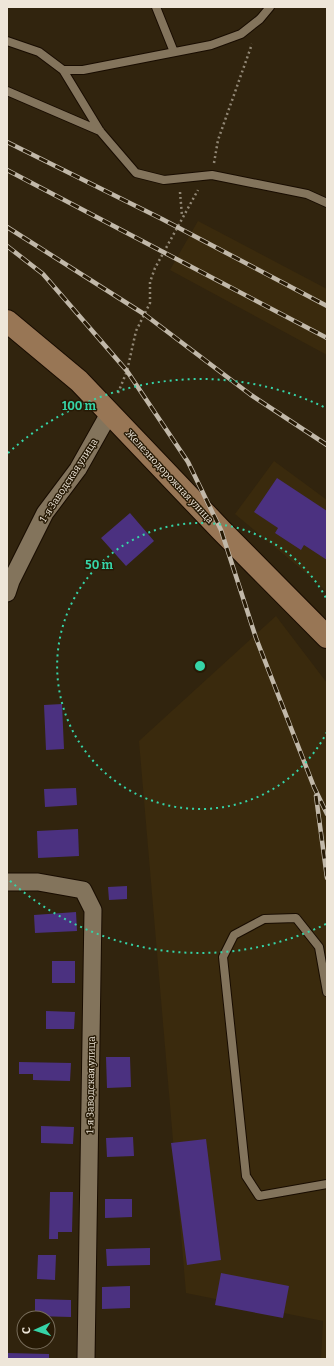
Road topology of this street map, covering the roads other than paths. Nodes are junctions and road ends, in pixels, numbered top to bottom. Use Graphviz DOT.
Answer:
graph roads {
  1 [pos="156,7"];
  2 [pos="270,7"];
  3 [pos="7,41"];
  4 [pos="174,52"];
  5 [pos="62,70"];
  6 [pos="7,91"];
  7 [pos="100,131"];
  8 [pos="327,203"];
  9 [pos="7,321"];
  10 [pos="110,412"];
  11 [pos="7,593"];
  12 [pos="327,637"];
  13 [pos="7,882"];
  14 [pos="327,992"];
  15 [pos="327,1184"];
  16 [pos="86,1359"];
  1 -- 4 [label="lane"];
  2 -- 4 [label="lane"];
  3 -- 5 [label="lane"];
  4 -- 5 [label="lane"];
  5 -- 7 [label="lane"];
  6 -- 7 [label="lane"];
  7 -- 8 [label="lane"];
  9 -- 10 [label="street, Железнодорожная улица"];
  10 -- 11 [label="street, 1-я Заводская улица"];
  10 -- 12 [label="street, Железнодорожная улица"];
  13 -- 16 [label="street, 1-я Заводская улица"];
  14 -- 15 [label="lane"];
}
